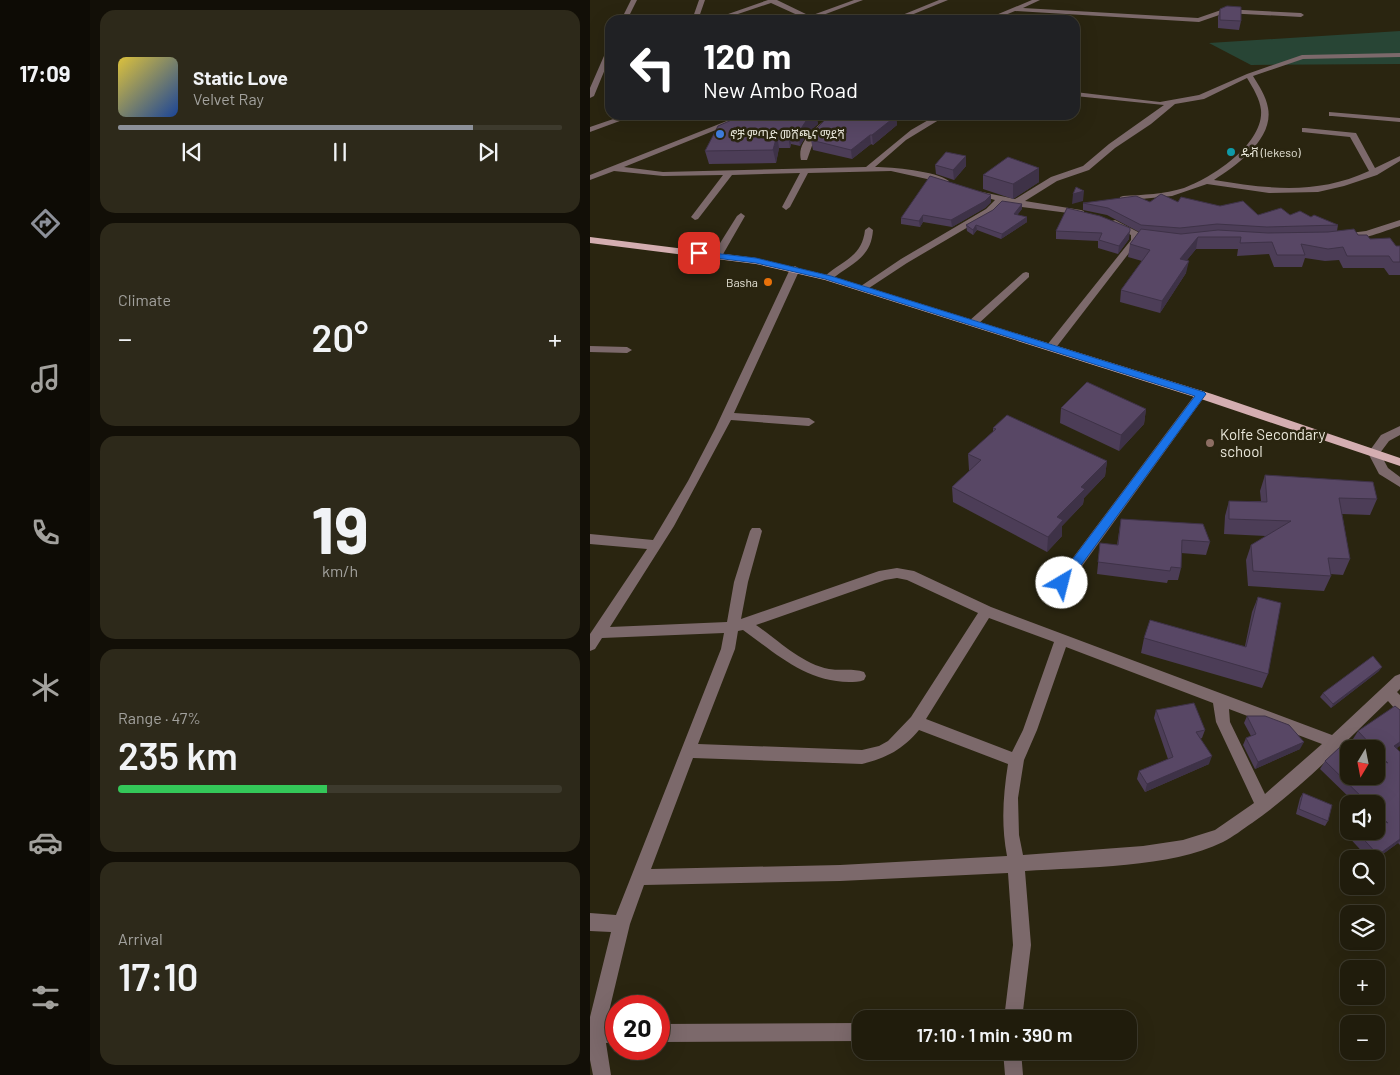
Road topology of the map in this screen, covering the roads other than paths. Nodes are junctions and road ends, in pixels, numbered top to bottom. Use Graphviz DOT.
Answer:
graph roads {
  1 [pos="634,0"];
  2 [pos="702,0"];
  3 [pos="860,0"];
  4 [pos="942,0"];
  5 [pos="1037,0"];
  6 [pos="772,1"];
  7 [pos="1014,10"];
  8 [pos="626,15"];
  9 [pos="697,15"];
  10 [pos="729,15"];
  11 [pos="801,15"];
  12 [pos="820,15"];
  13 [pos="905,15"];
  14 [pos="1000,15"];
  15 [pos="1301,15"];
  16 [pos="1400,55"];
  17 [pos="605,61"];
  18 [pos="1249,75"];
  19 [pos="1080,95"];
  20 [pos="590,96"];
  21 [pos="1172,103"];
  22 [pos="1332,114"];
  23 [pos="618,120"];
  24 [pos="737,120"];
  25 [pos="830,120"];
  26 [pos="932,120"];
  27 [pos="1400,120"];
  28 [pos="590,130"];
  29 [pos="1304,130"];
  30 [pos="804,158"];
  31 [pos="1400,158"];
  32 [pos="590,165"];
  33 [pos="868,168"];
  34 [pos="615,169"];
  35 [pos="804,170"];
  36 [pos="730,172"];
  37 [pos="601,173"];
  38 [pos="1374,174"];
  39 [pos="590,178"];
  40 [pos="1205,182"];
  41 [pos="950,183"];
  42 [pos="967,188"];
  43 [pos="1000,200"];
  44 [pos="1112,200"];
  45 [pos="1015,203"];
  46 [pos="1086,204"];
  47 [pos="786,207"];
  48 [pos="1062,208"];
  49 [pos="742,216"];
  50 [pos="695,217"];
  51 [pos="1094,217"];
  52 [pos="1109,222"];
  53 [pos="1400,223"];
  54 [pos="869,230"];
  55 [pos="1333,238"];
  56 [pos="590,240"];
  57 [pos="717,256"];
  58 [pos="795,269"];
  59 [pos="1026,275"];
  60 [pos="828,278"];
  61 [pos="863,288"];
  62 [pos="973,322"];
  63 [pos="1051,347"];
  64 [pos="590,349"];
  65 [pos="627,350"];
  66 [pos="1201,394"];
  67 [pos="727,416"];
  68 [pos="809,422"];
  69 [pos="1400,430"];
  70 [pos="1374,454"];
  71 [pos="1400,462"];
  72 [pos="1400,483"];
  73 [pos="756,531"];
  74 [pos="590,539"];
  75 [pos="658,545"];
  76 [pos="1062,583"];
  77 [pos="986,611"];
  78 [pos="739,625"];
  79 [pos="594,639"];
  80 [pos="1062,639"];
  81 [pos="859,676"];
  82 [pos="1400,680"];
  83 [pos="1388,692"];
  84 [pos="1220,699"];
  85 [pos="1400,705"];
  86 [pos="916,722"];
  87 [pos="1334,742"];
  88 [pos="690,751"];
  89 [pos="1016,760"];
  90 [pos="1264,806"];
  91 [pos="1016,864"];
  92 [pos="640,877"];
  93 [pos="590,922"];
  94 [pos="621,924"];
  95 [pos="1013,1010"];
  96 [pos="852,1032"];
  97 [pos="670,1033"];
  98 [pos="595,1034"];
  99 [pos="605,1034"];
  100 [pos="1013,1060"];
  101 [pos="602,1075"];
  102 [pos="1014,1075"];
  1 -- 8 [label="street"];
  2 -- 9 [label="street"];
  3 -- 12 [label="street"];
  4 -- 13 [label="street"];
  5 -- 7 [label="street"];
  6 -- 10 [label="street"];
  6 -- 11 [label="street"];
  7 -- 14 [label="street"];
  7 -- 15 [label="street"];
  16 -- 18 [label="street"];
  17 -- 20 [label="street"];
  18 -- 21 [label="street"];
  18 -- 40 [label="street"];
  19 -- 21 [label="street"];
  21 -- 45 [label="street"];
  22 -- 27 [label="street"];
  23 -- 28 [label="street"];
  24 -- 34 [label="street"];
  25 -- 30 [label="street"];
  26 -- 33 [label="street"];
  29 -- 38 [label="street"];
  31 -- 38 [label="street"];
  32 -- 37 [label="street"];
  33 -- 35 [label="street"];
  33 -- 41 [label="street"];
  34 -- 36 [label="street"];
  34 -- 37 [label="street"];
  35 -- 36 [label="street"];
  35 -- 47 [label="street"];
  36 -- 50 [label="street"];
  37 -- 39 [label="street"];
  38 -- 40 [label="street"];
  40 -- 44 [label="street"];
  42 -- 43 [label="street"];
  43 -- 45 [label="street"];
  43 -- 61 [label="street"];
  45 -- 48 [label="street"];
  46 -- 48 [label="street"];
  48 -- 51 [label="street"];
  49 -- 57 [label="street"];
  52 -- 63 [label="street"];
  53 -- 55 [label="street"];
  54 -- 60 [label="street"];
  56 -- 57 [label="main road"];
  57 -- 58 [label="main road"];
  58 -- 60 [label="main road"];
  58 -- 67 [label="street"];
  59 -- 62 [label="street"];
  60 -- 61 [label="main road"];
  61 -- 62 [label="main road"];
  62 -- 63 [label="main road"];
  63 -- 66 [label="main road"];
  64 -- 65 [label="street"];
  66 -- 70 [label="main road"];
  66 -- 76 [label="street"];
  67 -- 68 [label="street"];
  67 -- 75 [label="street"];
  69 -- 70 [label="street"];
  70 -- 71 [label="main road"];
  70 -- 72 [label="street"];
  73 -- 78 [label="street"];
  74 -- 75 [label="street"];
  75 -- 79 [label="street"];
  77 -- 78 [label="street"];
  77 -- 80 [label="street"];
  77 -- 86 [label="street"];
  78 -- 79 [label="street"];
  78 -- 81 [label="street"];
  78 -- 88 [label="street"];
  80 -- 84 [label="street"];
  80 -- 89 [label="street"];
  82 -- 83 [label="street"];
  83 -- 85 [label="street"];
  83 -- 87 [label="street"];
  84 -- 87 [label="street"];
  84 -- 90 [label="street"];
  86 -- 88 [label="street"];
  86 -- 89 [label="street"];
  87 -- 90 [label="street"];
  88 -- 92 [label="street"];
  89 -- 91 [label="street"];
  90 -- 91 [label="street"];
  91 -- 92 [label="street"];
  91 -- 95 [label="street"];
  92 -- 94 [label="street"];
  93 -- 94 [label="street"];
  94 -- 98 [label="street"];
  96 -- 97 [label="street"];
  98 -- 99 [label="street"];
  98 -- 101 [label="street"];
  100 -- 102 [label="street"];
}
